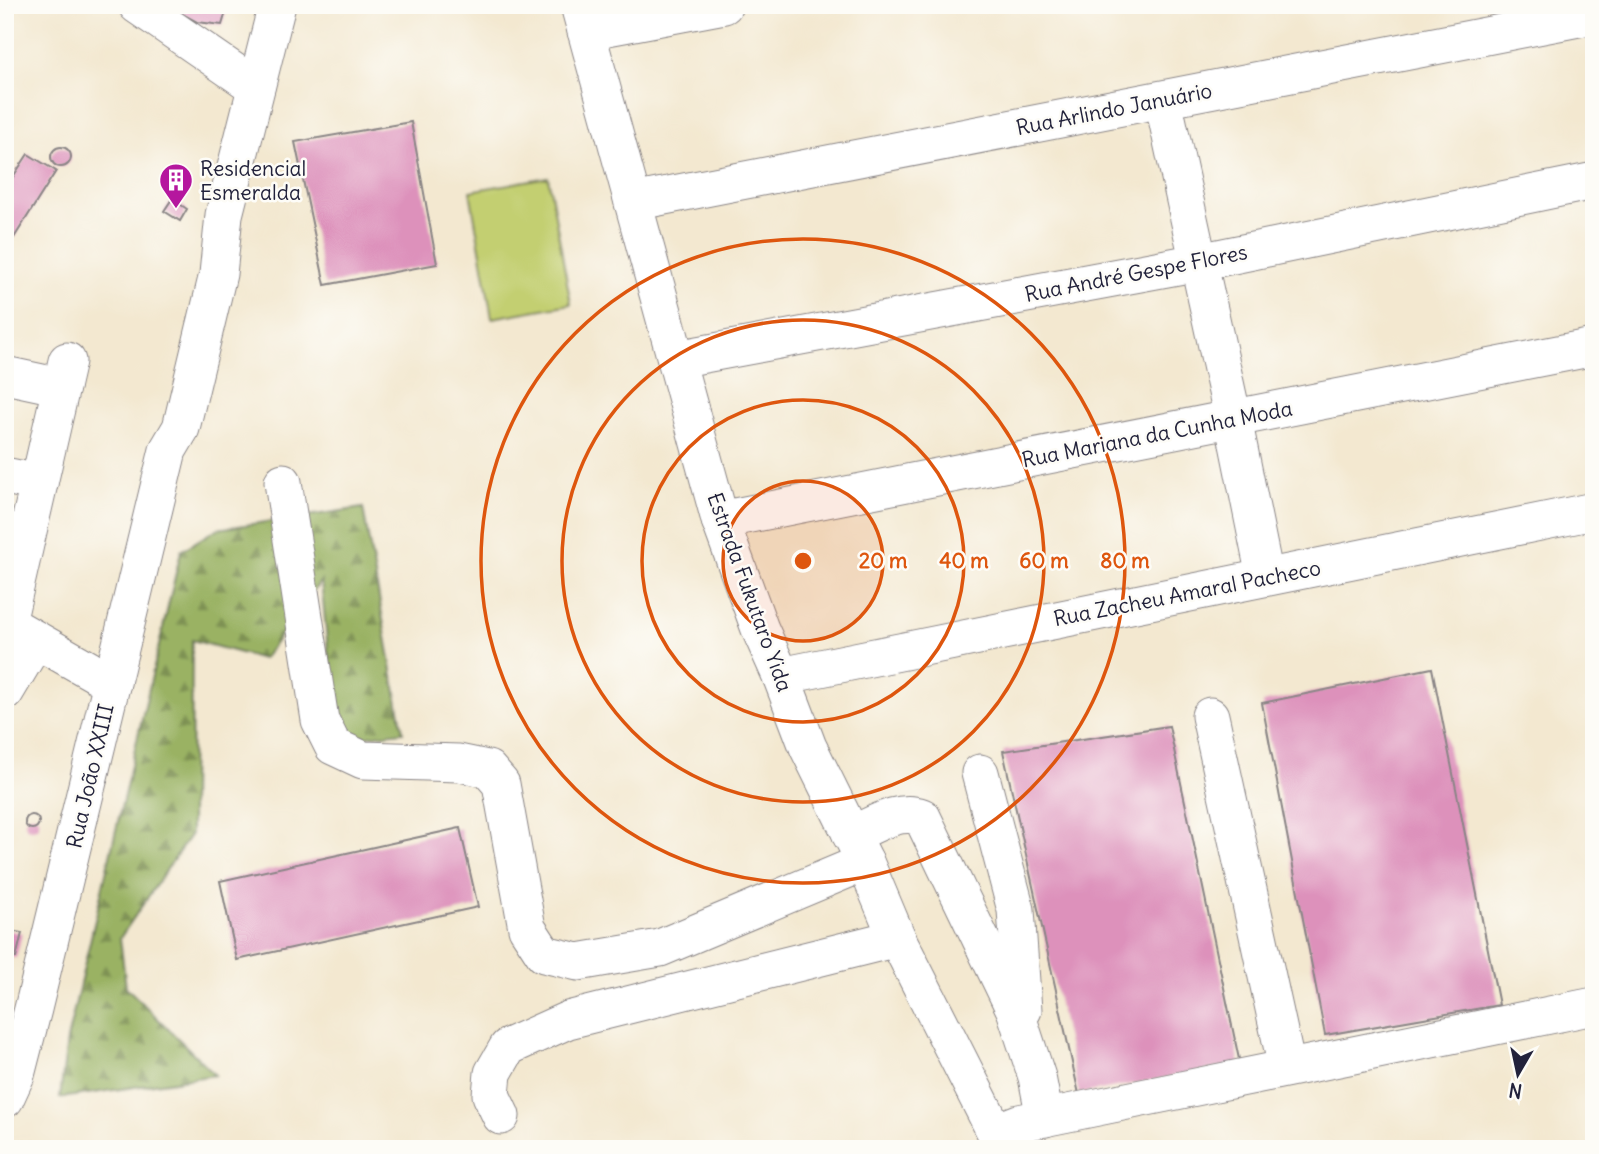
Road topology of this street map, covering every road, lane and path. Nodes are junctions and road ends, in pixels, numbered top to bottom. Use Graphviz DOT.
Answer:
graph roads {
  1 [pos="136,5"];
  2 [pos="277,5"];
  3 [pos="724,5"];
  4 [pos="1594,15"];
  5 [pos="582,18"];
  6 [pos="256,87"];
  7 [pos="1163,100"];
  8 [pos="1594,181"];
  9 [pos="633,202"];
  10 [pos="1199,262"];
  11 [pos="1594,347"];
  12 [pos="677,359"];
  13 [pos="5,375"];
  14 [pos="1233,419"];
  15 [pos="22,480"];
  16 [pos="283,482"];
  17 [pos="1594,511"];
  18 [pos="720,520"];
  19 [pos="1265,578"];
  20 [pos="16,628"];
  21 [pos="781,676"];
  22 [pos="112,683"];
  23 [pos="5,691"];
  24 [pos="1210,716"];
  25 [pos="980,773"];
  26 [pos="858,848"];
  27 [pos="897,938"];
  28 [pos="1594,1006"];
  29 [pos="1024,1036"];
  30 [pos="1287,1068"];
  31 [pos="5,1099"];
  32 [pos="501,1116"];
  33 [pos="1045,1118"];
  34 [pos="1000,1141"];
  1 -- 6 [label="street"];
  2 -- 6 [label="street, Rua João XXIII"];
  3 -- 5 [label="street"];
  4 -- 7 [label="street, Rua Arlindo Januário"];
  5 -- 9 [label="street, Estrada Fukutaro Yida"];
  6 -- 22 [label="street, Rua João XXIII"];
  7 -- 9 [label="street, Rua Arlindo Januário"];
  7 -- 10 [label="street"];
  8 -- 10 [label="street, Rua André Gespe Flores"];
  9 -- 12 [label="street, Estrada Fukutaro Yida"];
  10 -- 12 [label="street, Rua André Gespe Flores"];
  10 -- 14 [label="street"];
  11 -- 14 [label="street, Rua Mariana da Cunha Moda"];
  12 -- 18 [label="street, Estrada Fukutaro Yida"];
  13 -- 15 [label="street"];
  14 -- 18 [label="street, Rua Mariana da Cunha Moda"];
  14 -- 19 [label="street"];
  15 -- 20 [label="street"];
  16 -- 26 [label="street"];
  17 -- 19 [label="street, Rua Zacheu Amaral Pacheco"];
  18 -- 21 [label="street, Estrada Fukutaro Yida"];
  19 -- 21 [label="street, Rua Zacheu Amaral Pacheco"];
  20 -- 22 [label="street"];
  20 -- 23 [label="street"];
  21 -- 26 [label="street, Estrada Fukutaro Yida"];
  22 -- 31 [label="street, Rua João XXIII"];
  24 -- 30 [label="street"];
  25 -- 29 [label="street"];
  26 -- 27 [label="street, Estrada Fukutaro Yida"];
  26 -- 29 [label="street"];
  27 -- 32 [label="street"];
  27 -- 34 [label="street, Estrada Fukutaro Yida"];
  28 -- 30 [label="street"];
  29 -- 33 [label="street"];
  30 -- 33 [label="street"];
  33 -- 34 [label="street"];
}
